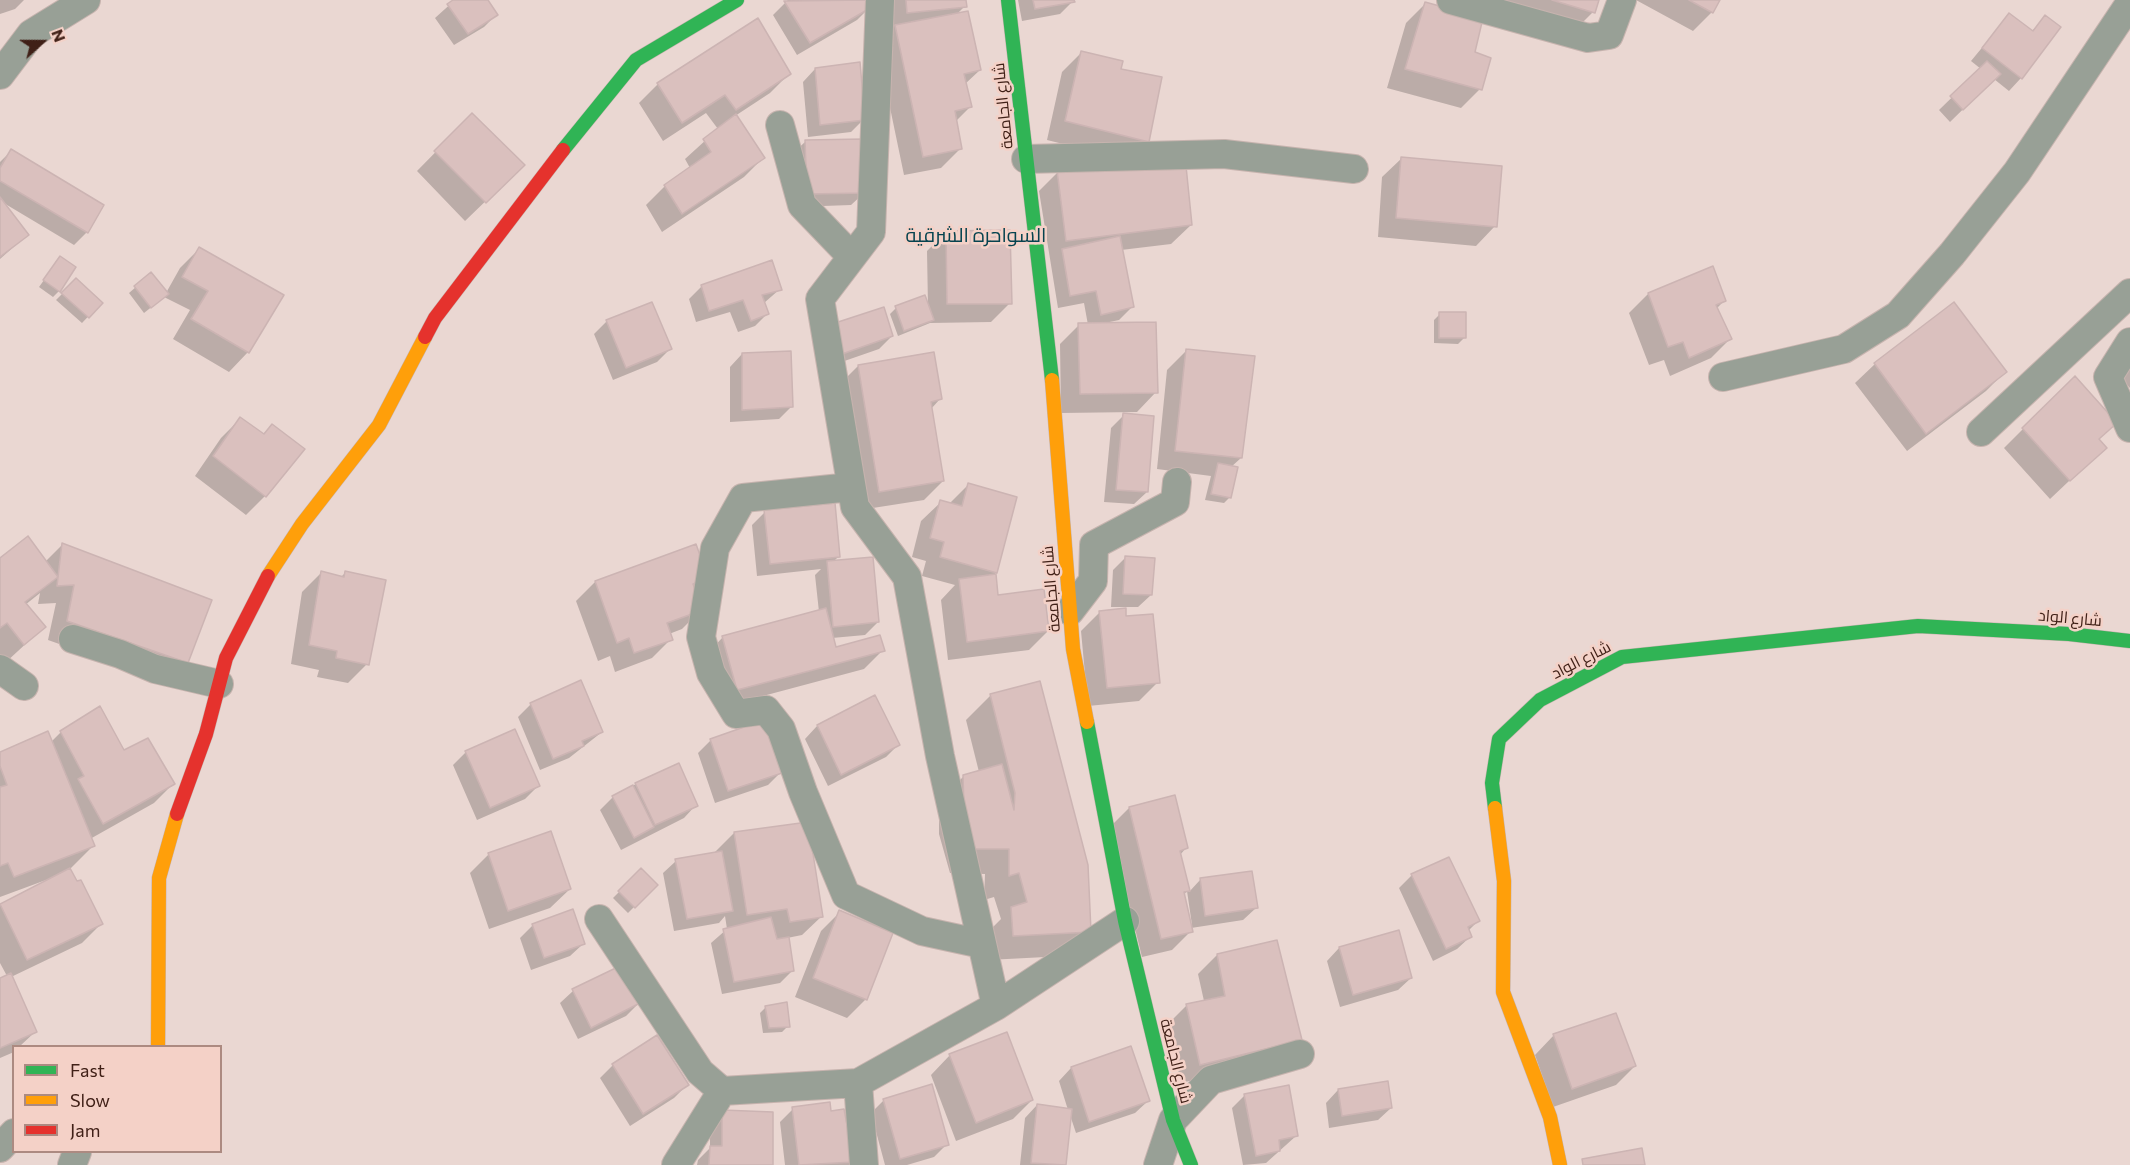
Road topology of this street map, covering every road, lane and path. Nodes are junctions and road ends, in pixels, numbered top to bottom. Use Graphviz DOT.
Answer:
graph roads {
  1 [pos="86,0"];
  2 [pos="737,0"];
  3 [pos="880,0"];
  4 [pos="1008,0"];
  5 [pos="1451,0"];
  6 [pos="1622,0"];
  7 [pos="2123,4"];
  8 [pos="0,75"];
  9 [pos="780,125"];
  10 [pos="1026,159"];
  11 [pos="1354,169"];
  12 [pos="852,257"];
  13 [pos="2130,293"];
  14 [pos="2130,342"];
  15 [pos="1723,377"];
  16 [pos="2130,428"];
  17 [pos="1980,432"];
  18 [pos="1177,482"];
  19 [pos="851,487"];
  20 [pos="1070,611"];
  21 [pos="73,639"];
  22 [pos="2130,641"];
  23 [pos="0,669"];
  24 [pos="219,684"];
  25 [pos="24,686"];
  26 [pos="599,919"];
  27 [pos="1125,921"];
  28 [pos="982,944"];
  29 [pos="996,1005"];
  30 [pos="158,1045"];
  31 [pos="1300,1054"];
  32 [pos="858,1083"];
  33 [pos="722,1091"];
  34 [pos="1173,1120"];
  35 [pos="12,1135"];
  36 [pos="0,1148"];
  37 [pos="676,1165"];
  38 [pos="864,1165"];
  39 [pos="1158,1165"];
  40 [pos="1191,1165"];
  41 [pos="1560,1165"];
  1 -- 8 [label="street"];
  2 -- 24 [label="street"];
  3 -- 12 [label="street"];
  4 -- 10 [label="street, شارع الجامعة"];
  5 -- 6 [label="street"];
  7 -- 15 [label="street"];
  9 -- 12 [label="street"];
  10 -- 11 [label="street"];
  10 -- 20 [label="street, شارع الجامعة"];
  12 -- 19 [label="street"];
  13 -- 17 [label="street"];
  14 -- 16 [label="street"];
  18 -- 20 [label="street"];
  19 -- 28 [label="street"];
  19 -- 28 [label="street"];
  20 -- 27 [label="street, شارع الجامعة"];
  21 -- 24 [label="street"];
  22 -- 41 [label="street, شارع الواد"];
  23 -- 25 [label="street"];
  24 -- 30 [label="street"];
  26 -- 33 [label="street"];
  27 -- 29 [label="street"];
  27 -- 34 [label="street, شارع الجامعة"];
  28 -- 29 [label="street"];
  29 -- 32 [label="street"];
  31 -- 34 [label="street"];
  32 -- 33 [label="street"];
  32 -- 38 [label="street"];
  33 -- 37 [label="street"];
  34 -- 39 [label="street"];
  34 -- 40 [label="street, شارع الجامعة"];
  35 -- 36 [label="street"];
}
